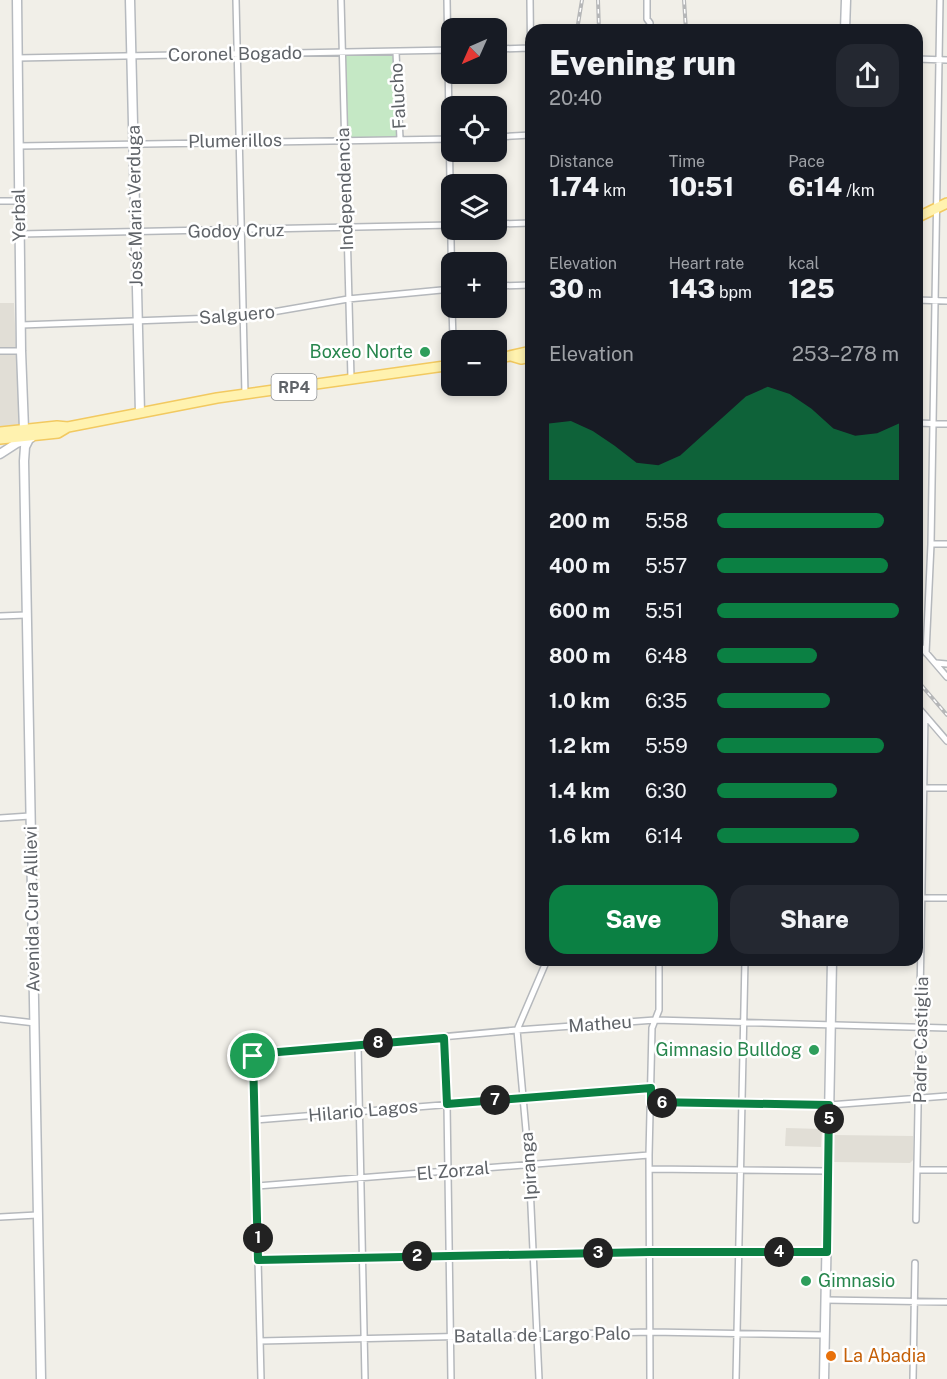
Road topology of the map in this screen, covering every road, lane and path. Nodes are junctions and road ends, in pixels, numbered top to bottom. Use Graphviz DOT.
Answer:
graph roads {
  1 [pos="17,0"];
  2 [pos="130,0"];
  3 [pos="236,0"];
  4 [pos="341,0"];
  5 [pos="447,0"];
  6 [pos="530,0"];
  7 [pos="647,0"];
  8 [pos="846,0"];
  9 [pos="940,0"];
  10 [pos="448,18"];
  11 [pos="530,24"];
  12 [pos="650,24"];
  13 [pos="845,24"];
  14 [pos="525,48"];
  15 [pos="507,49"];
  16 [pos="441,50"];
  17 [pos="341,51"];
  18 [pos="396,52"];
  19 [pos="237,55"];
  20 [pos="131,56"];
  21 [pos="17,58"];
  22 [pos="923,59"];
  23 [pos="939,60"];
  24 [pos="947,60"];
  25 [pos="525,135"];
  26 [pos="507,136"];
  27 [pos="344,139"];
  28 [pos="400,139"];
  29 [pos="441,139"];
  30 [pos="240,141"];
  31 [pos="133,144"];
  32 [pos="19,146"];
  33 [pos="0,201"];
  34 [pos="19,201"];
  35 [pos="947,203"];
  36 [pos="936,208"];
  37 [pos="923,214"];
  38 [pos="525,223"];
  39 [pos="507,224"];
  40 [pos="441,225"];
  41 [pos="347,229"];
  42 [pos="243,230"];
  43 [pos="136,233"];
  44 [pos="20,234"];
  45 [pos="525,285"];
  46 [pos="507,286"];
  47 [pos="441,290"];
  48 [pos="348,299"];
  49 [pos="923,300"];
  50 [pos="934,301"];
  51 [pos="947,301"];
  52 [pos="244,317"];
  53 [pos="138,320"];
  54 [pos="21,325"];
  55 [pos="0,351"];
  56 [pos="21,351"];
  57 [pos="525,352"];
  58 [pos="511,356"];
  59 [pos="507,357"];
  60 [pos="525,358"];
  61 [pos="441,366"];
  62 [pos="351,378"];
  63 [pos="245,393"];
  64 [pos="140,413"];
  65 [pos="923,423"];
  66 [pos="933,423"];
  67 [pos="947,424"];
  68 [pos="69,427"];
  69 [pos="24,429"];
  70 [pos="0,432"];
  71 [pos="38,435"];
  72 [pos="0,439"];
  73 [pos="29,439"];
  74 [pos="9,446"];
  75 [pos="24,451"];
  76 [pos="0,454"];
  77 [pos="24,461"];
  78 [pos="930,544"];
  79 [pos="947,544"];
  80 [pos="26,615"];
  81 [pos="0,616"];
  82 [pos="923,649"];
  83 [pos="926,653"];
  84 [pos="936,663"];
  85 [pos="947,664"];
  86 [pos="947,677"];
  87 [pos="923,713"];
  88 [pos="926,716"];
  89 [pos="947,741"];
  90 [pos="925,788"];
  91 [pos="947,788"];
  92 [pos="30,816"];
  93 [pos="0,818"];
  94 [pos="923,832"];
  95 [pos="923,898"];
  96 [pos="947,898"];
  97 [pos="544,966"];
  98 [pos="660,966"];
  99 [pos="745,966"];
  100 [pos="832,966"];
  101 [pos="921,966"];
  102 [pos="0,1019"];
  103 [pos="655,1020"];
  104 [pos="743,1022"];
  105 [pos="35,1023"];
  106 [pos="831,1025"];
  107 [pos="921,1027"];
  108 [pos="947,1028"];
  109 [pos="517,1030"];
  110 [pos="444,1038"];
  111 [pos="358,1045"];
  112 [pos="651,1088"];
  113 [pos="947,1096"];
  114 [pos="523,1098"];
  115 [pos="920,1098"];
  116 [pos="651,1102"];
  117 [pos="447,1104"];
  118 [pos="741,1104"];
  119 [pos="829,1105"];
  120 [pos="359,1112"];
  121 [pos="255,1120"];
  122 [pos="649,1155"];
  123 [pos="529,1164"];
  124 [pos="649,1169"];
  125 [pos="739,1170"];
  126 [pos="919,1170"];
  127 [pos="947,1170"];
  128 [pos="828,1171"];
  129 [pos="448,1172"];
  130 [pos="361,1178"];
  131 [pos="256,1186"];
  132 [pos="38,1215"];
  133 [pos="0,1217"];
  134 [pos="916,1220"];
  135 [pos="738,1251"];
  136 [pos="650,1252"];
  137 [pos="827,1252"];
  138 [pos="534,1254"];
  139 [pos="450,1256"];
  140 [pos="363,1257"];
  141 [pos="258,1260"];
  142 [pos="915,1263"];
  143 [pos="825,1300"];
  144 [pos="947,1302"];
  145 [pos="915,1303"];
  146 [pos="651,1332"];
  147 [pos="737,1334"];
  148 [pos="538,1335"];
  149 [pos="825,1335"];
  150 [pos="451,1336"];
  151 [pos="364,1339"];
  152 [pos="260,1341"];
  153 [pos="41,1379"];
  154 [pos="261,1379"];
  155 [pos="365,1379"];
  156 [pos="451,1379"];
  157 [pos="538,1379"];
  158 [pos="650,1379"];
  159 [pos="736,1379"];
  160 [pos="824,1379"];
  161 [pos="913,1379"];
  1 -- 21 [label="street, Yerbal"];
  2 -- 20 [label="street, José Maria Verduga"];
  3 -- 19 [label="street"];
  4 -- 17 [label="street, Independencia"];
  5 -- 10 [label="street"];
  6 -- 11 [label="street"];
  7 -- 12 [label="street"];
  8 -- 13 [label="street"];
  9 -- 23 [label="street"];
  14 -- 15 [label="street"];
  16 -- 18 [label="street, Coronel Bogado"];
  17 -- 18 [label="street, Coronel Bogado"];
  17 -- 19 [label="street, Coronel Bogado"];
  17 -- 27 [label="street, Independencia"];
  18 -- 28 [label="street, Falucho"];
  19 -- 20 [label="street, Coronel Bogado"];
  19 -- 30 [label="street"];
  20 -- 21 [label="street, Coronel Bogado"];
  20 -- 31 [label="street, José Maria Verduga"];
  21 -- 32 [label="street, Yerbal"];
  22 -- 23 [label="street"];
  23 -- 24 [label="street"];
  23 -- 36 [label="street"];
  25 -- 26 [label="street"];
  27 -- 28 [label="street, Plumerillos"];
  27 -- 30 [label="street, Plumerillos"];
  27 -- 41 [label="street, Independencia"];
  28 -- 29 [label="street, Plumerillos"];
  30 -- 31 [label="street, Plumerillos"];
  30 -- 42 [label="street"];
  31 -- 32 [label="street, Plumerillos"];
  31 -- 43 [label="street, José Maria Verduga"];
  32 -- 34 [label="street, Yerbal"];
  33 -- 34 [label="street"];
  34 -- 44 [label="street, Yerbal"];
  35 -- 36 [label="main road"];
  36 -- 37 [label="main road"];
  36 -- 50 [label="street"];
  38 -- 39 [label="street"];
  40 -- 41 [label="street, Godoy Cruz"];
  41 -- 42 [label="street, Godoy Cruz"];
  41 -- 48 [label="street, Independencia"];
  42 -- 43 [label="street, Godoy Cruz"];
  42 -- 52 [label="street"];
  43 -- 44 [label="street, Godoy Cruz"];
  43 -- 53 [label="street, José Maria Verduga"];
  44 -- 54 [label="street, Yerbal"];
  45 -- 46 [label="street"];
  47 -- 48 [label="street, Salguero"];
  48 -- 52 [label="street, Salguero"];
  48 -- 62 [label="street, Independencia"];
  49 -- 50 [label="street"];
  50 -- 51 [label="street"];
  50 -- 66 [label="street"];
  52 -- 53 [label="street, Salguero"];
  52 -- 63 [label="street"];
  53 -- 54 [label="street, Salguero"];
  53 -- 64 [label="street, José Maria Verduga"];
  54 -- 56 [label="street, Yerbal"];
  55 -- 56 [label="street"];
  56 -- 69 [label="street, Yerbal"];
  57 -- 58 [label="main road"];
  58 -- 59 [label="main road"];
  58 -- 60 [label="main road"];
  61 -- 62 [label="main road, RP4"];
  62 -- 63 [label="main road, RP4"];
  63 -- 64 [label="main road, RP4"];
  64 -- 68 [label="main road, RP4"];
  65 -- 66 [label="street"];
  66 -- 67 [label="street"];
  66 -- 78 [label="street"];
  68 -- 69 [label="main road, RP4"];
  68 -- 71 [label="main road, RP4"];
  69 -- 70 [label="main road, RP4"];
  71 -- 72 [label="main road, RP4"];
  71 -- 73 [label="street"];
  73 -- 74 [label="street"];
  73 -- 75 [label="street, Avenida Cura Allievi"];
  74 -- 75 [label="street"];
  74 -- 76 [label="street"];
  74 -- 77 [label="street"];
  75 -- 77 [label="street, Avenida Cura Allievi"];
  77 -- 80 [label="street, Avenida Cura Allievi"];
  78 -- 79 [label="street"];
  78 -- 83 [label="street"];
  80 -- 81 [label="street"];
  80 -- 92 [label="street, Avenida Cura Allievi"];
  82 -- 83 [label="street"];
  83 -- 84 [label="street"];
  84 -- 85 [label="street"];
  84 -- 86 [label="street"];
  87 -- 88 [label="street"];
  88 -- 89 [label="street"];
  88 -- 90 [label="street, Padre Castiglia"];
  90 -- 91 [label="street"];
  90 -- 94 [label="street, Padre Castiglia"];
  92 -- 93 [label="street"];
  92 -- 105 [label="street, Avenida Cura Allievi"];
  95 -- 96 [label="street"];
  97 -- 109 [label="street, Ipiranga"];
  98 -- 103 [label="street"];
  99 -- 104 [label="street"];
  100 -- 106 [label="street"];
  101 -- 107 [label="street, Padre Castiglia"];
  102 -- 105 [label="street"];
  103 -- 104 [label="street, Matheu"];
  103 -- 109 [label="street, Matheu"];
  103 -- 112 [label="street"];
  104 -- 106 [label="street, Matheu"];
  104 -- 118 [label="street"];
  105 -- 132 [label="street, Avenida Cura Allievi"];
  106 -- 107 [label="street, Matheu"];
  106 -- 119 [label="street"];
  107 -- 108 [label="street, Matheu"];
  107 -- 115 [label="street, Padre Castiglia"];
  109 -- 110 [label="street, Matheu"];
  109 -- 114 [label="street, Ipiranga"];
  110 -- 111 [label="street, Matheu"];
  110 -- 117 [label="street"];
  111 -- 120 [label="street"];
  111 -- 121 [label="street, Matheu"];
  112 -- 114 [label="street, Hilario Lagos"];
  112 -- 116 [label="street"];
  113 -- 115 [label="street"];
  114 -- 117 [label="street, Hilario Lagos"];
  114 -- 123 [label="street, Ipiranga"];
  115 -- 119 [label="street"];
  115 -- 126 [label="street, Padre Castiglia"];
  116 -- 118 [label="street"];
  116 -- 122 [label="street"];
  117 -- 120 [label="street, Hilario Lagos"];
  117 -- 129 [label="street"];
  118 -- 119 [label="street"];
  118 -- 125 [label="street"];
  119 -- 128 [label="street"];
  120 -- 121 [label="street, Hilario Lagos"];
  120 -- 130 [label="street"];
  121 -- 131 [label="street"];
  122 -- 123 [label="street, El Zorzal"];
  122 -- 124 [label="street"];
  123 -- 129 [label="street, El Zorzal"];
  123 -- 138 [label="street, Ipiranga"];
  124 -- 125 [label="street"];
  124 -- 136 [label="street"];
  125 -- 128 [label="street"];
  125 -- 135 [label="street"];
  126 -- 127 [label="street"];
  126 -- 134 [label="street, Padre Castiglia"];
  128 -- 137 [label="street"];
  129 -- 130 [label="street, El Zorzal"];
  129 -- 139 [label="street"];
  130 -- 131 [label="street, El Zorzal"];
  130 -- 140 [label="street"];
  131 -- 141 [label="street"];
  132 -- 133 [label="street"];
  132 -- 153 [label="street, Avenida Cura Allievi"];
  135 -- 136 [label="street"];
  135 -- 137 [label="street"];
  135 -- 147 [label="street"];
  136 -- 138 [label="street"];
  136 -- 146 [label="street"];
  137 -- 143 [label="street"];
  138 -- 139 [label="street"];
  138 -- 148 [label="street, Ipiranga"];
  139 -- 140 [label="street"];
  139 -- 150 [label="street"];
  140 -- 141 [label="street"];
  140 -- 151 [label="street"];
  141 -- 152 [label="street"];
  142 -- 145 [label="street"];
  143 -- 145 [label="street"];
  143 -- 149 [label="street"];
  144 -- 145 [label="street"];
  145 -- 161 [label="street"];
  146 -- 147 [label="street, Batalla de Largo Palo"];
  146 -- 148 [label="street, Batalla de Largo Palo"];
  146 -- 158 [label="street"];
  147 -- 149 [label="street, Batalla de Largo Palo"];
  147 -- 159 [label="street"];
  148 -- 150 [label="street, Batalla de Largo Palo"];
  148 -- 157 [label="street, Ipiranga"];
  149 -- 160 [label="street"];
  150 -- 151 [label="street, Batalla de Largo Palo"];
  150 -- 156 [label="street"];
  151 -- 152 [label="street, Batalla de Largo Palo"];
  151 -- 155 [label="street"];
  152 -- 154 [label="street"];
}
